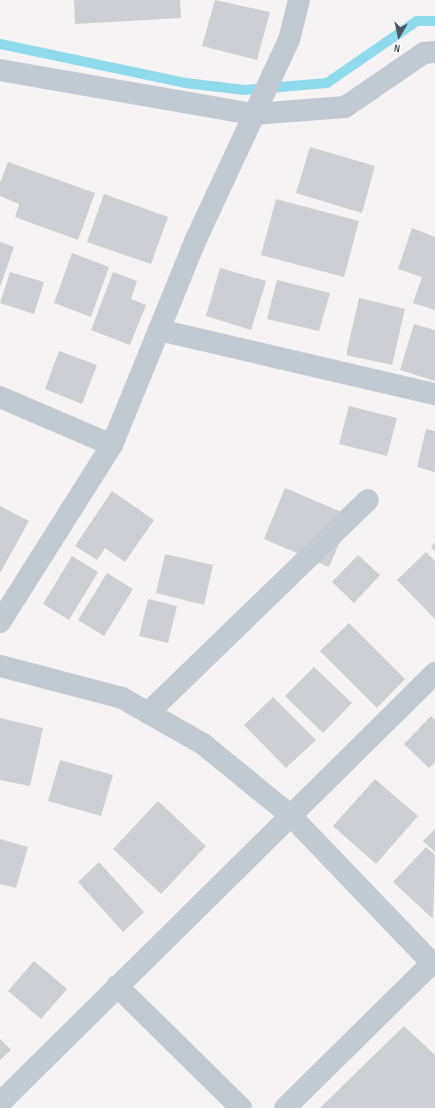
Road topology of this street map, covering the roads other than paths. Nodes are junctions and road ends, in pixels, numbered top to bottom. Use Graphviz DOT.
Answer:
graph roads {
  1 [pos="299,0"];
  2 [pos="431,57"];
  3 [pos="0,70"];
  4 [pos="256,107"];
  5 [pos="160,330"];
  6 [pos="435,394"];
  7 [pos="0,397"];
  8 [pos="112,445"];
  9 [pos="368,500"];
  10 [pos="0,622"];
  11 [pos="0,666"];
  12 [pos="435,674"];
  13 [pos="148,713"];
  14 [pos="290,815"];
  15 [pos="434,963"];
  16 [pos="117,986"];
  17 [pos="0,1103"];
  18 [pos="241,1108"];
  19 [pos="285,1108"];
  1 -- 4 [label="street"];
  2 -- 4 [label="street"];
  3 -- 4 [label="street"];
  4 -- 5 [label="street"];
  5 -- 6 [label="street"];
  5 -- 8 [label="street"];
  7 -- 8 [label="street"];
  8 -- 10 [label="street"];
  9 -- 13 [label="street"];
  11 -- 13 [label="street"];
  12 -- 14 [label="street"];
  13 -- 14 [label="street"];
  14 -- 15 [label="street"];
  14 -- 16 [label="street"];
  15 -- 19 [label="street"];
  16 -- 17 [label="street"];
  16 -- 18 [label="street"];
}
